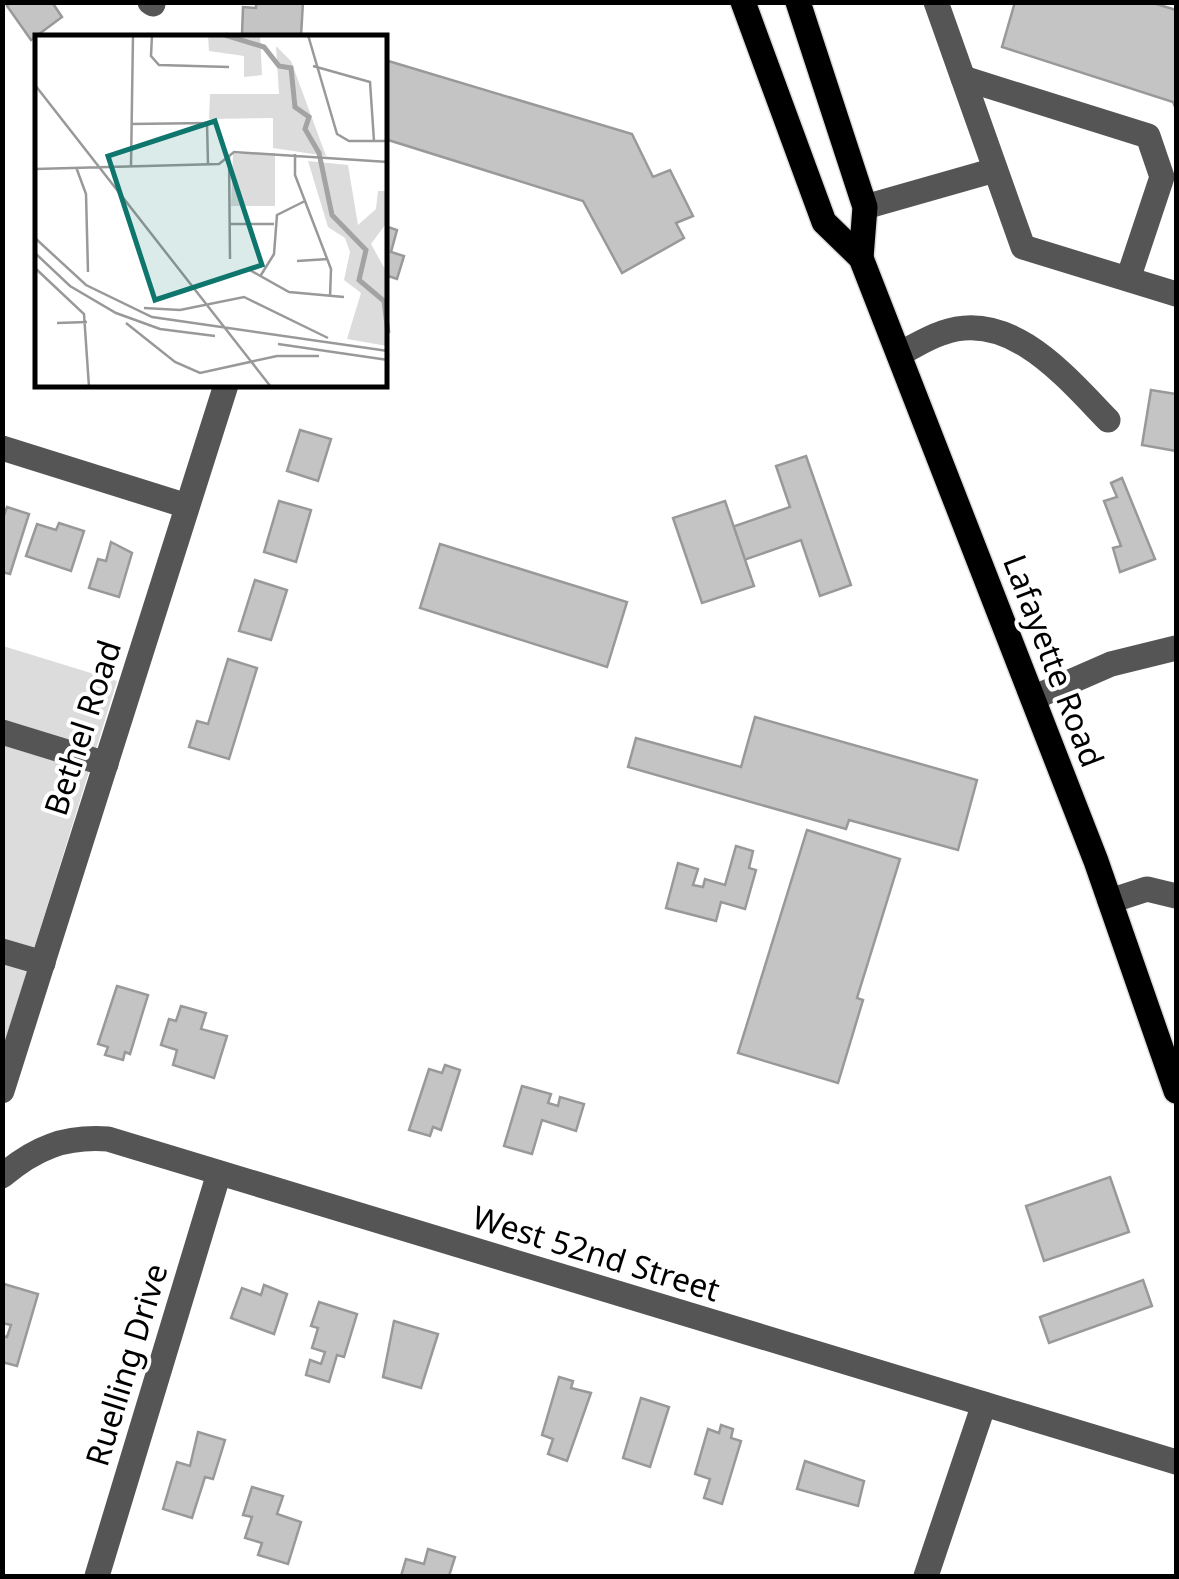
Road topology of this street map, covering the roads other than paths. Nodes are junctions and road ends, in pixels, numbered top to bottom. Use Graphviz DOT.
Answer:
graph roads {
  1 [pos="743,2"];
  2 [pos="798,2"];
  3 [pos="936,2"];
  4 [pos="963,78"];
  5 [pos="994,170"];
  6 [pos="865,207"];
  7 [pos="862,258"];
  8 [pos="1128,279"];
  9 [pos="1176,294"];
  10 [pos="899,354"];
  11 [pos="225,388"];
  12 [pos="1108,420"];
  13 [pos="2,448"];
  14 [pos="187,506"];
  15 [pos="1176,648"];
  16 [pos="1033,698"];
  17 [pos="2,732"];
  18 [pos="106,764"];
  19 [pos="1176,896"];
  20 [pos="1110,901"];
  21 [pos="2,951"];
  22 [pos="43,963"];
  23 [pos="2,1090"];
  24 [pos="1176,1091"];
  25 [pos="219,1173"];
  26 [pos="2,1176"];
  27 [pos="984,1404"];
  28 [pos="1176,1462"];
  29 [pos="97,1576"];
  30 [pos="926,1576"];
  1 -- 7 [label="main road, Lafayette Road"];
  2 -- 6 [label="main road, Lafayette Road"];
  3 -- 4 [label="street"];
  4 -- 5 [label="street"];
  4 -- 8 [label="street"];
  5 -- 6 [label="street"];
  5 -- 8 [label="street"];
  6 -- 7 [label="main road, Lafayette Road"];
  7 -- 10 [label="main road, Lafayette Road"];
  8 -- 9 [label="street"];
  10 -- 12 [label="street"];
  10 -- 16 [label="main road, Lafayette Road"];
  11 -- 14 [label="street, Bethel Road"];
  13 -- 14 [label="street"];
  14 -- 18 [label="street, Bethel Road"];
  15 -- 16 [label="street"];
  16 -- 20 [label="main road, Lafayette Road"];
  17 -- 18 [label="street"];
  18 -- 22 [label="street, Bethel Road"];
  19 -- 20 [label="street"];
  20 -- 24 [label="main road, Lafayette Road"];
  21 -- 22 [label="street"];
  22 -- 23 [label="street, Bethel Road"];
  25 -- 26 [label="street, West 52nd Street"];
  25 -- 27 [label="street, West 52nd Street"];
  25 -- 29 [label="street, Ruelling Drive"];
  27 -- 28 [label="street, West 52nd Street"];
  27 -- 30 [label="street"];
}
